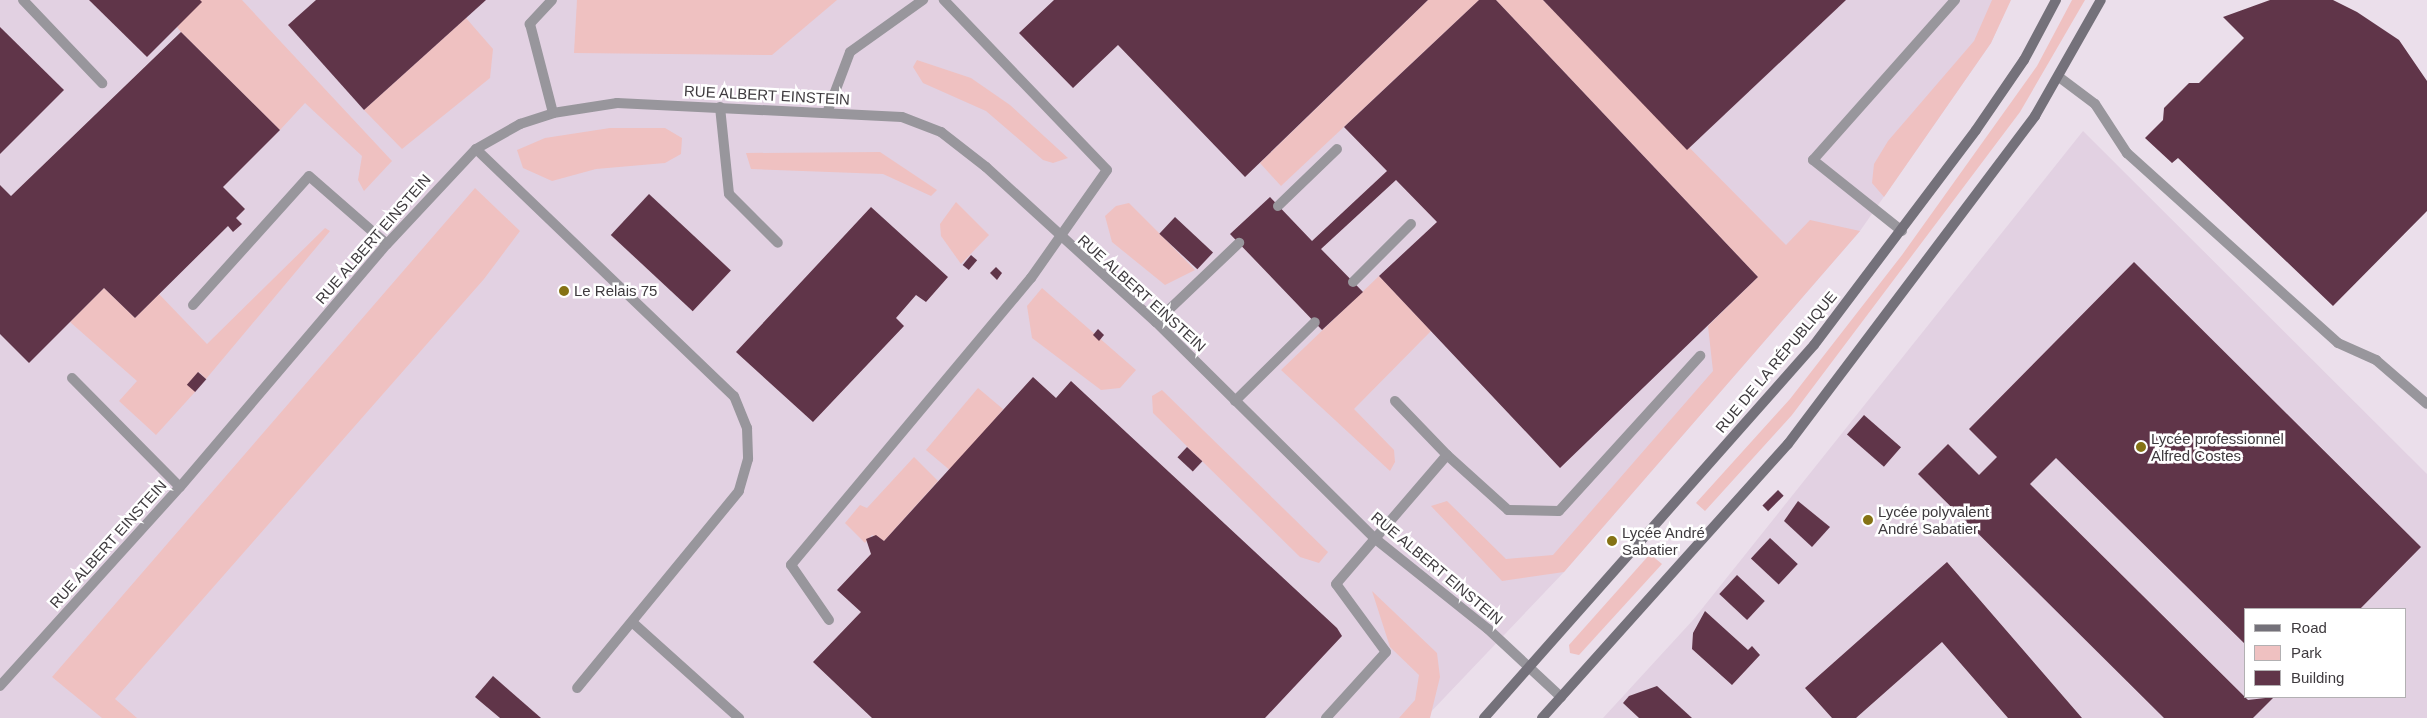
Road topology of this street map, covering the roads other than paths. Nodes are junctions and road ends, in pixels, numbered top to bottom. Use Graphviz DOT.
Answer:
graph roads {
  1 [pos="23,0"];
  2 [pos="552,0"];
  3 [pos="923,0"];
  4 [pos="944,0"];
  5 [pos="1955,0"];
  6 [pos="2056,0"];
  7 [pos="2101,0"];
  8 [pos="2059,77"];
  9 [pos="102,83"];
  10 [pos="720,107"];
  11 [pos="553,113"];
  12 [pos="827,113"];
  13 [pos="476,149"];
  14 [pos="1337,149"];
  15 [pos="1278,206"];
  16 [pos="1411,224"];
  17 [pos="1902,230"];
  18 [pos="1058,236"];
  19 [pos="778,243"];
  20 [pos="1239,243"];
  21 [pos="386,244"];
  22 [pos="1353,282"];
  23 [pos="193,305"];
  24 [pos="1156,322"];
  25 [pos="1315,322"];
  26 [pos="1700,356"];
  27 [pos="72,378"];
  28 [pos="1235,401"];
  29 [pos="1395,401"];
  30 [pos="2427,404"];
  31 [pos="1447,455"];
  32 [pos="180,488"];
  33 [pos="1373,537"];
  34 [pos="829,620"];
  35 [pos="632,622"];
  36 [pos="1531,666"];
  37 [pos="0,686"];
  38 [pos="577,688"];
  39 [pos="1560,697"];
  40 [pos="739,718"];
  41 [pos="1326,718"];
  42 [pos="1484,718"];
  43 [pos="1542,718"];
  1 -- 9 [label="street"];
  2 -- 11 [label="street"];
  3 -- 12 [label="street"];
  4 -- 18 [label="street"];
  5 -- 17 [label="street"];
  6 -- 17 [label="main road, RUE DE LA RÉPUBLIQUE"];
  7 -- 8 [label="main road"];
  8 -- 30 [label="street"];
  8 -- 39 [label="main road"];
  10 -- 11 [label="street, RUE ALBERT EINSTEIN"];
  10 -- 12 [label="street, RUE ALBERT EINSTEIN"];
  10 -- 19 [label="street"];
  11 -- 13 [label="street, RUE ALBERT EINSTEIN"];
  12 -- 18 [label="street, RUE ALBERT EINSTEIN"];
  13 -- 21 [label="street, RUE ALBERT EINSTEIN"];
  13 -- 35 [label="street"];
  14 -- 15 [label="street"];
  16 -- 22 [label="street"];
  17 -- 36 [label="main road, RUE DE LA RÉPUBLIQUE"];
  18 -- 24 [label="street, RUE ALBERT EINSTEIN"];
  18 -- 34 [label="street"];
  20 -- 24 [label="street"];
  21 -- 23 [label="street"];
  21 -- 32 [label="street, RUE ALBERT EINSTEIN"];
  24 -- 28 [label="street, RUE ALBERT EINSTEIN"];
  25 -- 28 [label="street"];
  26 -- 31 [label="street"];
  27 -- 32 [label="street"];
  28 -- 33 [label="street, RUE ALBERT EINSTEIN"];
  29 -- 31 [label="street"];
  31 -- 33 [label="street"];
  32 -- 37 [label="street, RUE ALBERT EINSTEIN"];
  33 -- 36 [label="street, RUE ALBERT EINSTEIN"];
  33 -- 41 [label="street"];
  35 -- 38 [label="street"];
  35 -- 40 [label="street"];
  36 -- 39 [label="street, RUE ALBERT EINSTEIN"];
  36 -- 42 [label="main road, RUE DE LA RÉPUBLIQUE"];
  39 -- 43 [label="main road"];
}
